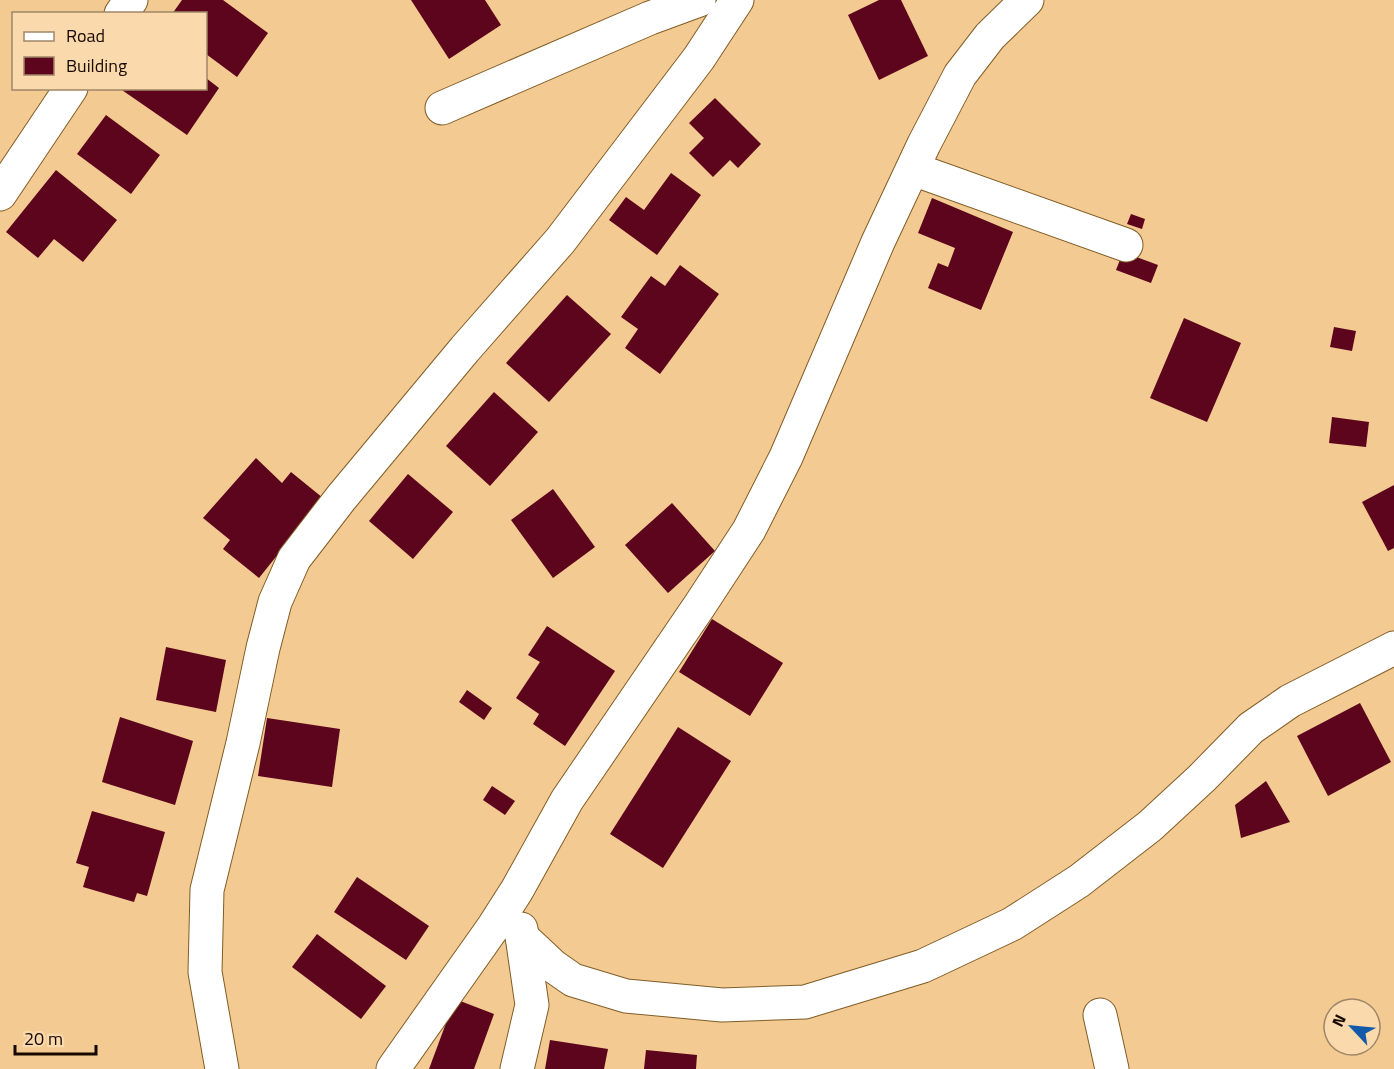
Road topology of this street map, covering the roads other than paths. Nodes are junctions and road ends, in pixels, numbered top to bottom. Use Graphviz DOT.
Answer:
graph roads {
  1 [pos="699,0"];
  2 [pos="737,0"];
  3 [pos="1027,0"];
  4 [pos="70,90"];
  5 [pos="442,108"];
  6 [pos="912,169"];
  7 [pos="0,194"];
  8 [pos="1126,245"];
  9 [pos="1391,656"];
  10 [pos="517,890"];
  11 [pos="522,937"];
  12 [pos="1100,1015"];
  13 [pos="222,1069"];
  14 [pos="393,1069"];
  15 [pos="516,1069"];
  16 [pos="1112,1069"];
  1 -- 5 [label="street"];
  2 -- 13 [label="street"];
  3 -- 6 [label="street"];
  4 -- 7 [label="street"];
  6 -- 8 [label="street"];
  6 -- 10 [label="street"];
  9 -- 11 [label="street"];
  10 -- 11 [label="street"];
  10 -- 14 [label="street"];
  11 -- 15 [label="street"];
  12 -- 16 [label="street"];
}
